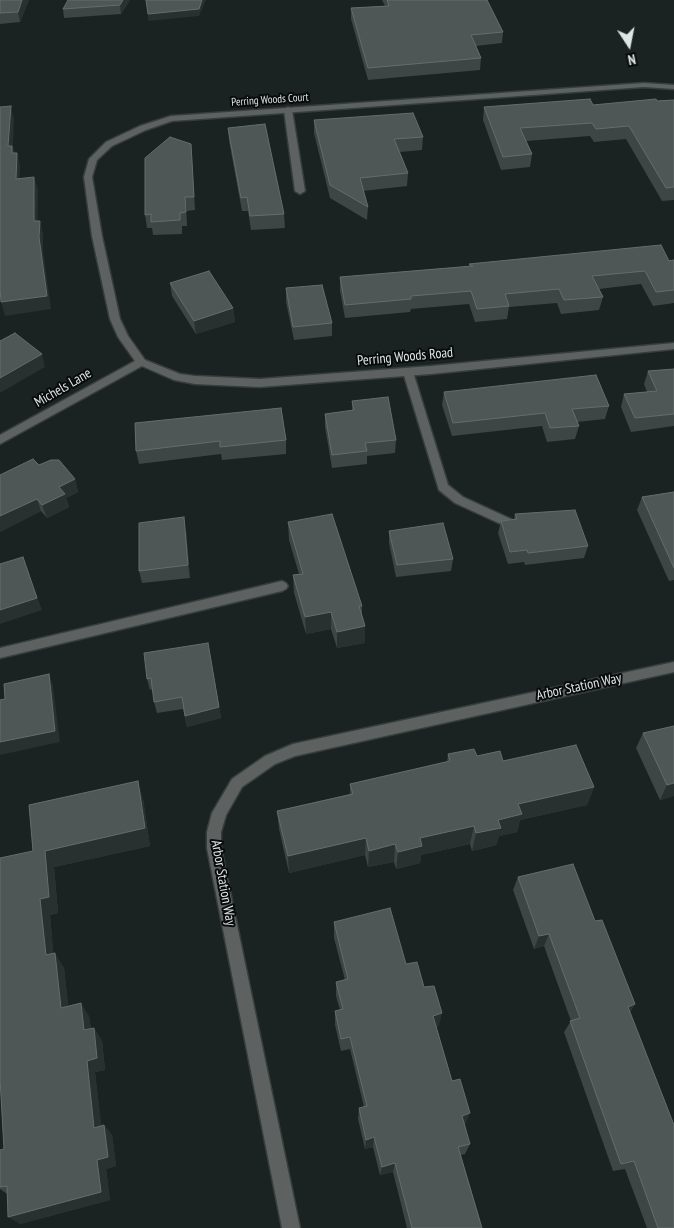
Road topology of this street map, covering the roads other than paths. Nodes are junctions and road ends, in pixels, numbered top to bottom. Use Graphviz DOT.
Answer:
graph roads {
  1 [pos="674,88"];
  2 [pos="288,110"];
  3 [pos="300,191"];
  4 [pos="674,346"];
  5 [pos="141,362"];
  6 [pos="408,372"];
  7 [pos="0,440"];
  8 [pos="507,522"];
  9 [pos="282,586"];
  10 [pos="0,653"];
  11 [pos="674,666"];
  12 [pos="290,1228"];
  1 -- 2 [label="street, Perring Woods Court"];
  2 -- 3 [label="street"];
  2 -- 5 [label="street, Perring Woods Court"];
  4 -- 6 [label="street, Perring Woods Road"];
  5 -- 6 [label="street, Perring Woods Road"];
  5 -- 7 [label="street, Michels Lane"];
  6 -- 8 [label="street"];
  9 -- 10 [label="street"];
  11 -- 12 [label="street, Arbor Station Way"];
}
